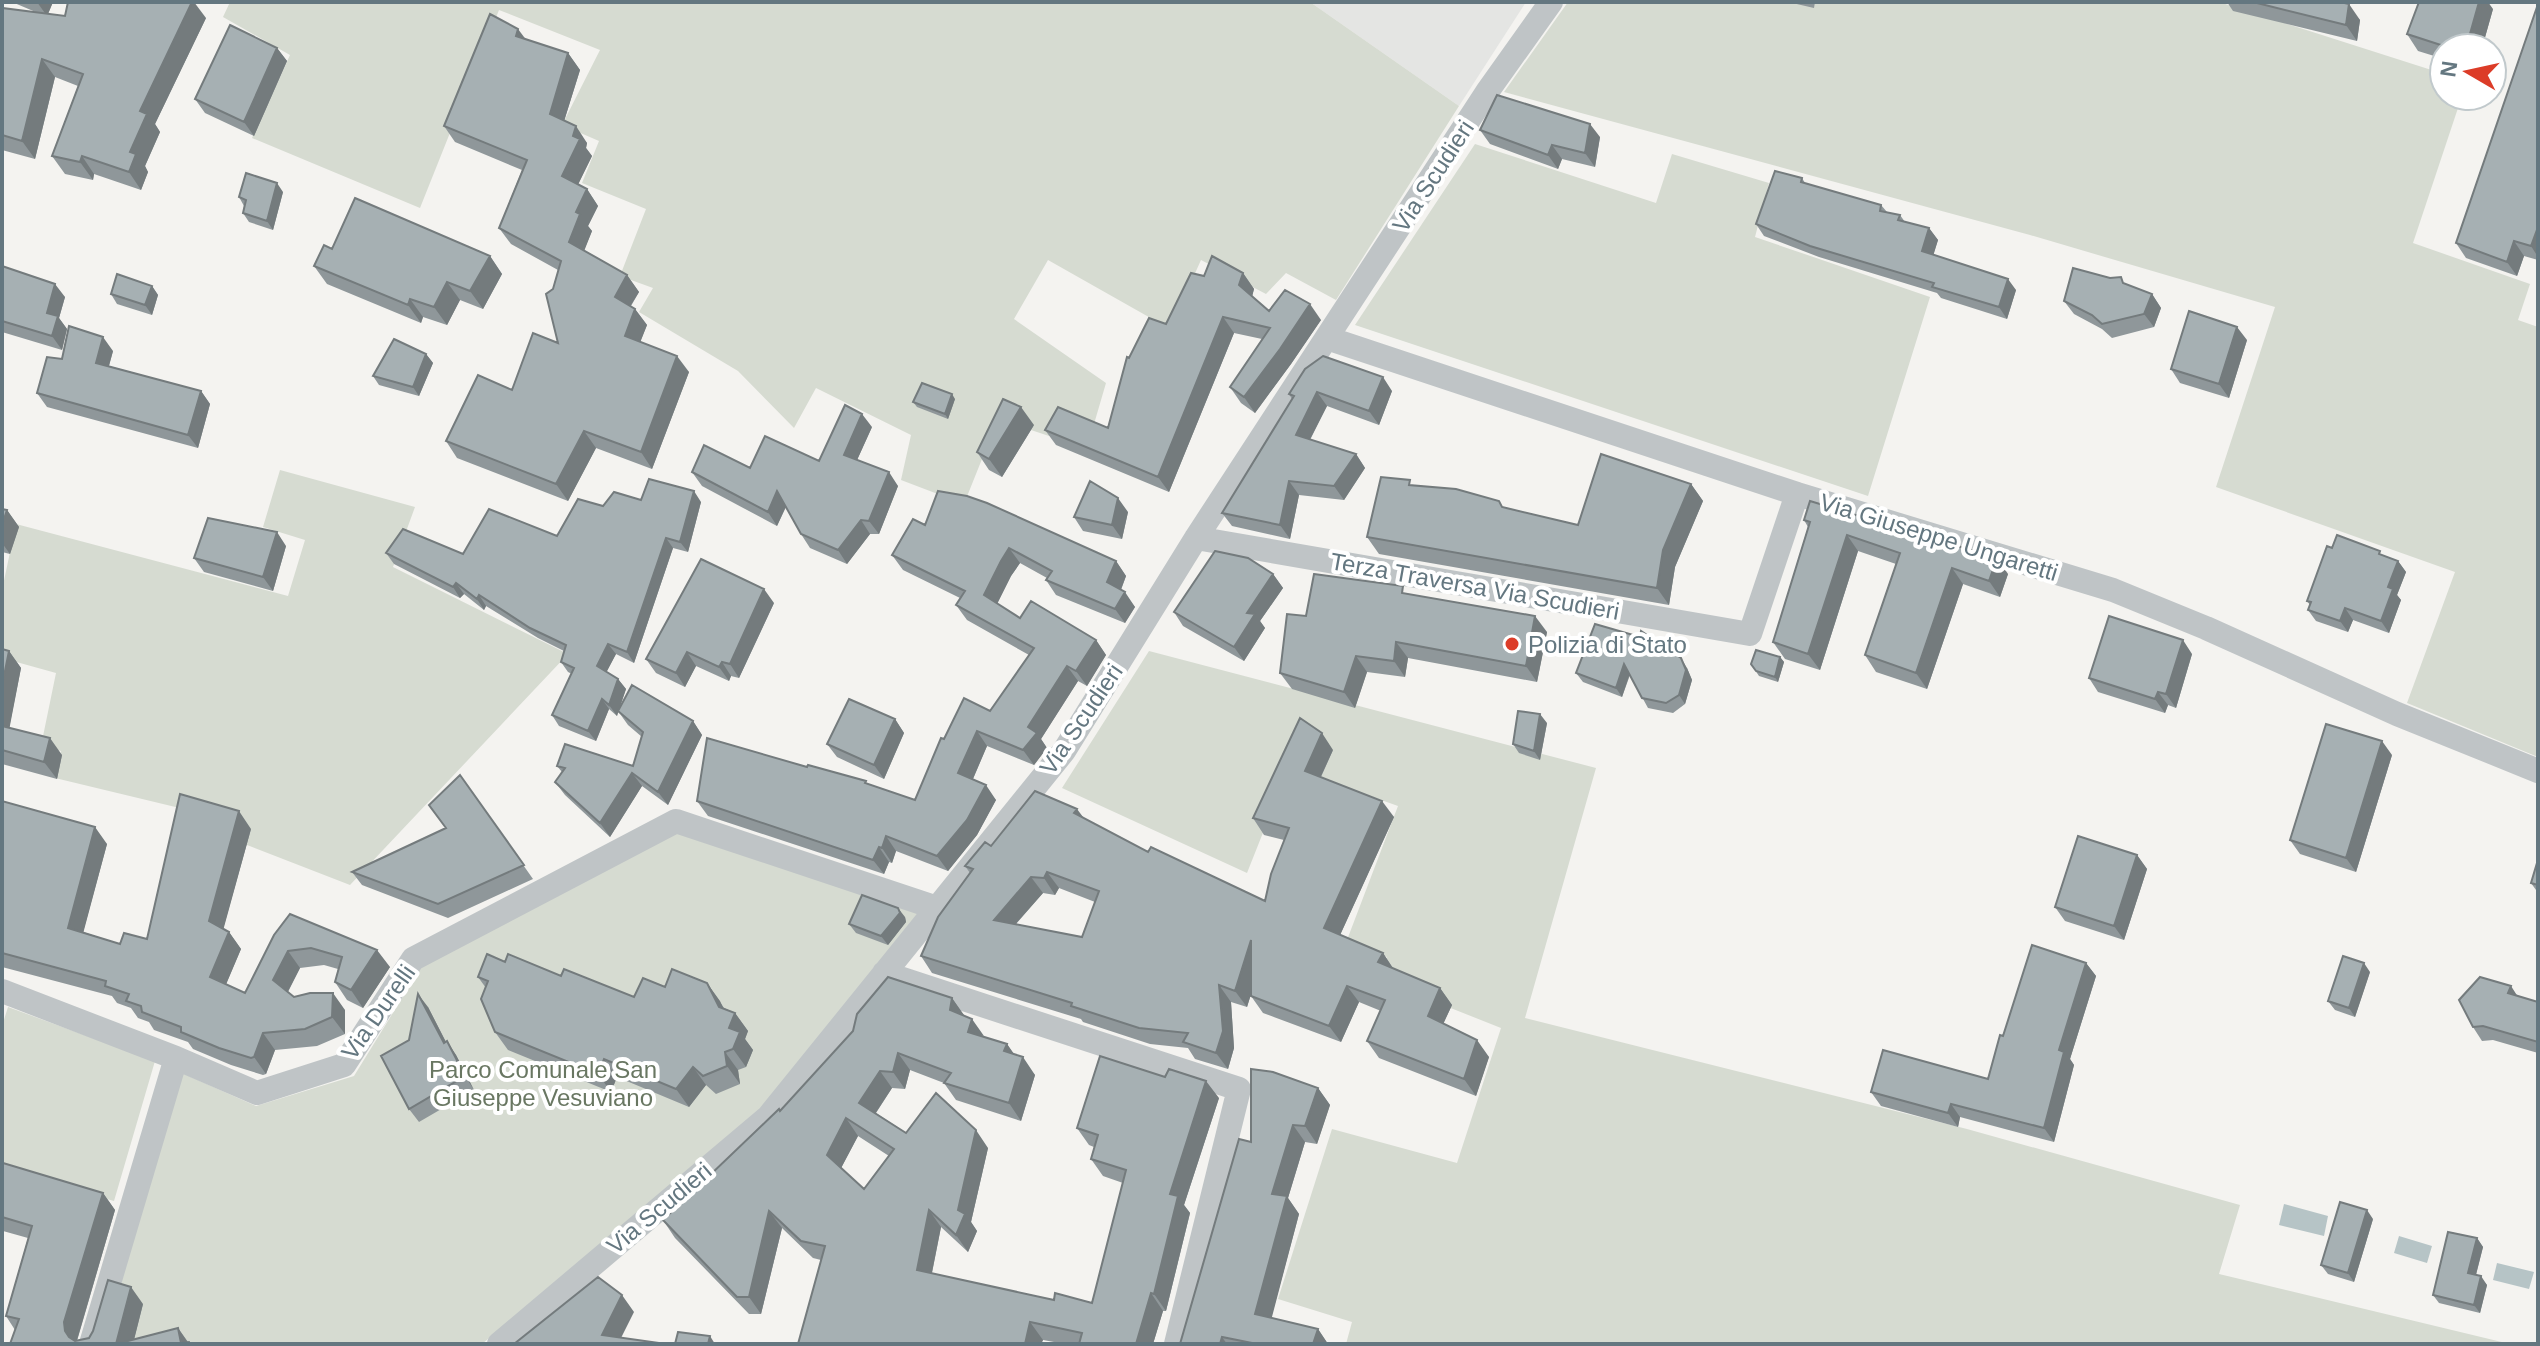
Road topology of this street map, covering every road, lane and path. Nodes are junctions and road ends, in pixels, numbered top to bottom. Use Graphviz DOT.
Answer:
graph roads {
  1 [pos="1551,2"];
  2 [pos="1327,338"];
  3 [pos="1797,494"];
  4 [pos="1196,538"];
  5 [pos="2538,771"];
  6 [pos="937,908"];
  7 [pos="884,973"];
  8 [pos="2,991"];
  9 [pos="176,1058"];
  10 [pos="91,1344"];
  11 [pos="499,1344"];
  12 [pos="1176,1344"];
  1 -- 2 [label="street, Via Scudieri"];
  2 -- 3 [label="street, Via Giuseppe Ungaretti"];
  2 -- 4 [label="street, Via Scudieri"];
  3 -- 4 [label="street, Terza Traversa Via Scudieri"];
  3 -- 5 [label="street, Via Giuseppe Ungaretti"];
  4 -- 6 [label="street, Via Scudieri"];
  6 -- 7 [label="street, Via Scudieri"];
  6 -- 9 [label="street, Via Durelli"];
  7 -- 11 [label="street, Via Scudieri"];
  7 -- 12 [label="street"];
  8 -- 9 [label="street, Via Durelli"];
  9 -- 10 [label="street"];
}
